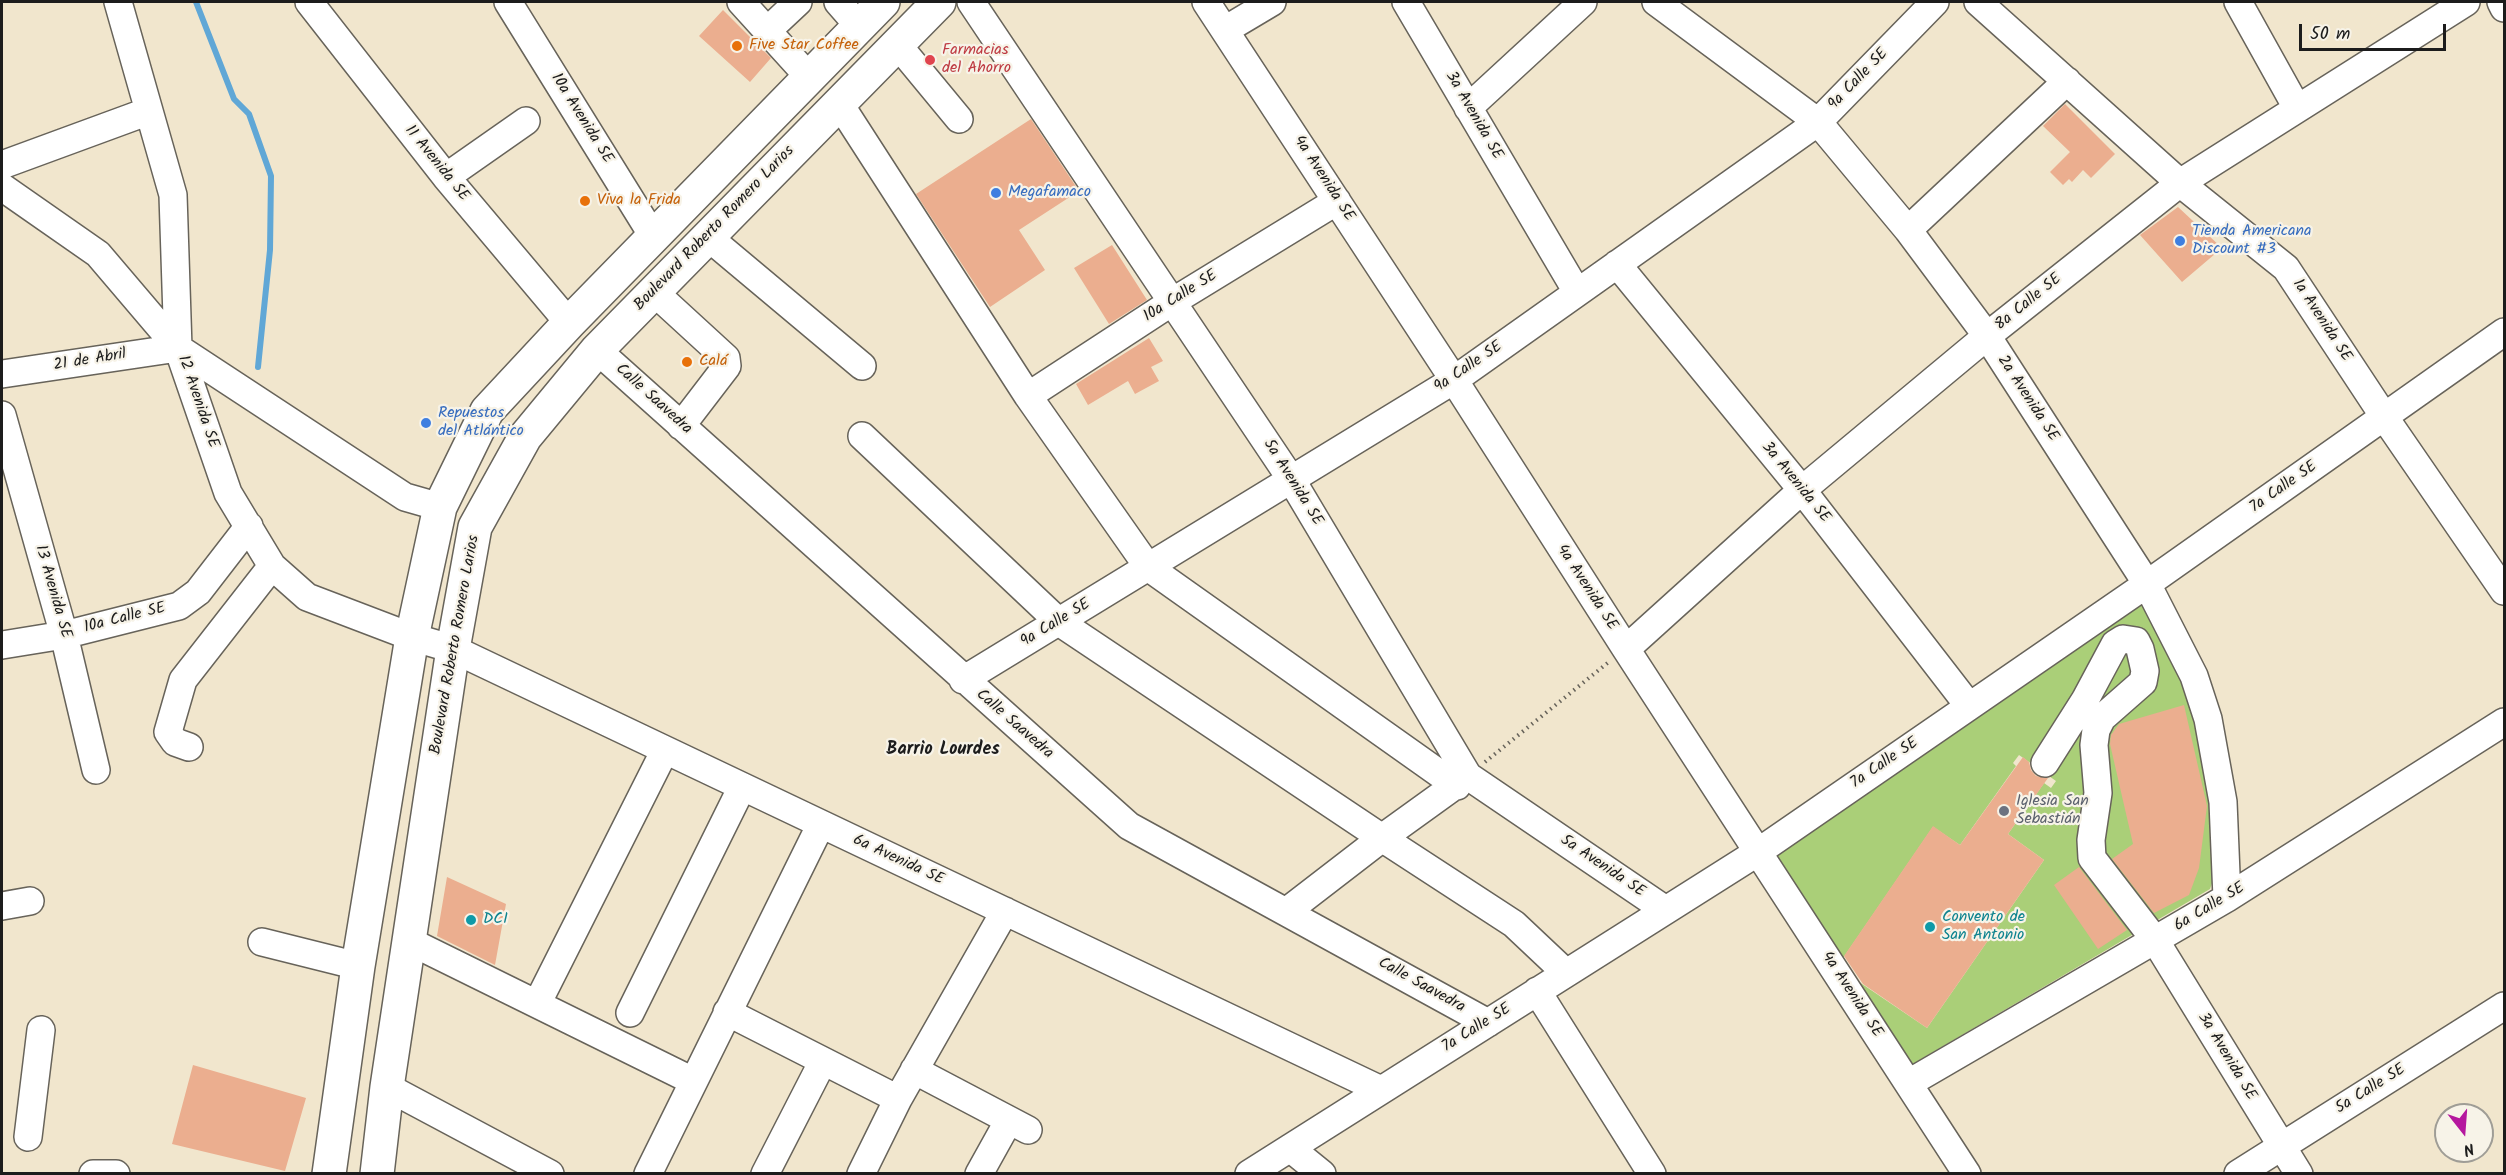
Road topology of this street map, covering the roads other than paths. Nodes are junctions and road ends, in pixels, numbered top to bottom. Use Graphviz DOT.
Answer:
graph roads {
  1 [pos="118,2"];
  2 [pos="309,2"];
  3 [pos="508,2"];
  4 [pos="741,2"];
  5 [pos="798,2"];
  6 [pos="838,2"];
  7 [pos="883,2"];
  8 [pos="939,2"];
  9 [pos="971,2"];
  10 [pos="1206,2"];
  11 [pos="1272,2"];
  12 [pos="1406,2"];
  13 [pos="1584,2"];
  14 [pos="1656,2"];
  15 [pos="1935,2"];
  16 [pos="1978,2"];
  17 [pos="2238,2"];
  18 [pos="2466,2"];
  19 [pos="2500,2"];
  20 [pos="2505,8"];
  21 [pos="859,26"];
  22 [pos="1225,30"];
  23 [pos="767,31"];
  24 [pos="897,44"];
  25 [pos="809,77"];
  26 [pos="2067,81"];
  27 [pos="839,103"];
  28 [pos="1468,108"];
  29 [pos="2297,108"];
  30 [pos="149,111"];
  31 [pos="959,120"];
  32 [pos="526,121"];
  33 [pos="1818,122"];
  34 [pos="2,165"];
  35 [pos="446,177"];
  36 [pos="2180,183"];
  37 [pos="2,187"];
  38 [pos="1337,201"];
  39 [pos="1908,230"];
  40 [pos="653,236"];
  41 [pos="708,237"];
  42 [pos="1617,264"];
  43 [pos="654,292"];
  44 [pos="1577,292"];
  45 [pos="1172,302"];
  46 [pos="569,322"];
  47 [pos="2505,332"];
  48 [pos="1987,336"];
  49 [pos="178,348"];
  50 [pos="597,350"];
  51 [pos="862,366"];
  52 [pos="2,374"];
  53 [pos="1454,380"];
  54 [pos="1028,396"];
  55 [pos="2,415"];
  56 [pos="2385,418"];
  57 [pos="681,426"];
  58 [pos="862,436"];
  59 [pos="1291,479"];
  60 [pos="1802,490"];
  61 [pos="440,507"];
  62 [pos="249,526"];
  63 [pos="272,566"];
  64 [pos="1148,567"];
  65 [pos="2147,584"];
  66 [pos="2505,591"];
  67 [pos="1059,622"];
  68 [pos="64,635"];
  69 [pos="412,637"];
  70 [pos="2,645"];
  71 [pos="453,649"];
  72 [pos="1626,649"];
  73 [pos="963,680"];
  74 [pos="1969,706"];
  75 [pos="2505,722"];
  76 [pos="189,747"];
  77 [pos="665,750"];
  78 [pos="2045,764"];
  79 [pos="96,770"];
  80 [pos="1463,781"];
  81 [pos="742,787"];
  82 [pos="820,824"];
  83 [pos="1382,838"];
  84 [pos="1758,852"];
  85 [pos="2227,898"];
  86 [pos="30,901"];
  87 [pos="2,906"];
  88 [pos="1664,909"];
  89 [pos="1005,911"];
  90 [pos="1286,912"];
  91 [pos="2155,940"];
  92 [pos="409,941"];
  93 [pos="262,942"];
  94 [pos="358,966"];
  95 [pos="1566,973"];
  96 [pos="1537,992"];
  97 [pos="537,1004"];
  98 [pos="2505,1006"];
  99 [pos="630,1012"];
  100 [pos="727,1012"];
  101 [pos="1488,1023"];
  102 [pos="41,1030"];
  103 [pos="823,1061"];
  104 [pos="914,1070"];
  105 [pos="693,1082"];
  106 [pos="1908,1083"];
  107 [pos="387,1087"];
  108 [pos="1381,1090"];
  109 [pos="898,1099"];
  110 [pos="28,1137"];
  111 [pos="2282,1147"];
  112 [pos="1290,1148"];
  113 [pos="93,1173"];
  114 [pos="116,1173"];
  115 [pos="328,1173"];
  116 [pos="377,1173"];
  117 [pos="550,1173"];
  118 [pos="648,1173"];
  119 [pos="765,1173"];
  120 [pos="861,1173"];
  121 [pos="979,1173"];
  122 [pos="1249,1173"];
  123 [pos="1322,1173"];
  124 [pos="1652,1173"];
  125 [pos="1967,1173"];
  126 [pos="2238,1173"];
  127 [pos="2299,1173"];
  1 -- 30 [label="street, 12 Avenida SE"];
  2 -- 35 [label="street, 11 Avenida SE"];
  3 -- 40 [label="street, 10a Avenida SE"];
  4 -- 23 [label="street"];
  5 -- 23 [label="street"];
  6 -- 21 [label="street"];
  7 -- 21 [label="main road"];
  8 -- 24 [label="main road, Boulevard Roberto Romero Larios"];
  9 -- 45 [label="street, 5a Avenida SE"];
  10 -- 22 [label="street, 4a Avenida SE"];
  11 -- 22 [label="street"];
  12 -- 28 [label="street, 3a Avenida SE"];
  13 -- 28 [label="street"];
  14 -- 33 [label="street, 2a Avenida SE"];
  15 -- 33 [label="street, 9a Calle SE"];
  16 -- 26 [label="street, 1a Avenida SE"];
  17 -- 29 [label="street"];
  18 -- 29 [label="street, 8a Calle SE"];
  19 -- 20 [label="street"];
  21 -- 25 [label="main road"];
  22 -- 38 [label="street, 4a Avenida SE"];
  23 -- 25 [label="street"];
  24 -- 27 [label="main road, Boulevard Roberto Romero Larios"];
  24 -- 31 [label="street"];
  25 -- 40 [label="main road"];
  26 -- 36 [label="street, 1a Avenida SE"];
  26 -- 39 [label="street"];
  27 -- 41 [label="main road, Boulevard Roberto Romero Larios"];
  27 -- 54 [label="street"];
  28 -- 44 [label="street, 3a Avenida SE"];
  29 -- 36 [label="street, 8a Calle SE"];
  30 -- 34 [label="street"];
  30 -- 49 [label="street, 12 Avenida SE"];
  32 -- 35 [label="street"];
  33 -- 39 [label="street, 2a Avenida SE"];
  33 -- 42 [label="street, 9a Calle SE"];
  35 -- 46 [label="street, 11 Avenida SE"];
  36 -- 48 [label="street, 8a Calle SE"];
  36 -- 56 [label="street, 1a Avenida SE"];
  37 -- 49 [label="street"];
  38 -- 45 [label="street, 10a Calle SE"];
  38 -- 53 [label="street, 4a Avenida SE"];
  39 -- 48 [label="street, 2a Avenida SE"];
  40 -- 46 [label="main road"];
  41 -- 43 [label="main road, Boulevard Roberto Romero Larios"];
  41 -- 51 [label="street"];
  42 -- 44 [label="street, 9a Calle SE"];
  42 -- 60 [label="street, 3a Avenida SE"];
  43 -- 50 [label="main road, Boulevard Roberto Romero Larios"];
  43 -- 57 [label="street"];
  44 -- 53 [label="street, 9a Calle SE"];
  45 -- 54 [label="street, 10a Calle SE"];
  45 -- 59 [label="street, 5a Avenida SE"];
  46 -- 61 [label="main road"];
  47 -- 56 [label="street, 7a Calle SE"];
  48 -- 60 [label="street, 8a Calle SE"];
  48 -- 65 [label="street, 2a Avenida SE"];
  49 -- 52 [label="street, 21 de Abril"];
  49 -- 61 [label="street"];
  49 -- 62 [label="street, 12 Avenida SE"];
  50 -- 57 [label="street, Calle Saavedra"];
  50 -- 71 [label="main road, Boulevard Roberto Romero Larios"];
  53 -- 59 [label="street, 9a Calle SE"];
  53 -- 72 [label="street, 4a Avenida SE"];
  54 -- 64 [label="street"];
  55 -- 68 [label="street, 13 Avenida SE"];
  56 -- 65 [label="street, 7a Calle SE"];
  56 -- 66 [label="street, 1a Avenida SE"];
  57 -- 73 [label="street, Calle Saavedra"];
  58 -- 67 [label="street"];
  59 -- 64 [label="street, 9a Calle SE"];
  59 -- 80 [label="street, 5a Avenida SE"];
  60 -- 72 [label="street, 8a Calle SE"];
  60 -- 74 [label="street, 3a Avenida SE"];
  61 -- 69 [label="main road"];
  62 -- 63 [label="street, 12 Avenida SE"];
  62 -- 68 [label="street, 10a Calle SE"];
  63 -- 69 [label="street, 12 Avenida SE"];
  63 -- 76 [label="street"];
  64 -- 67 [label="street, 9a Calle SE"];
  64 -- 80 [label="street"];
  65 -- 74 [label="street, 7a Calle SE"];
  65 -- 85 [label="street, 2a Avenida SE"];
  67 -- 73 [label="street, 9a Calle SE"];
  67 -- 83 [label="street"];
  68 -- 70 [label="street, 10a Calle SE"];
  68 -- 79 [label="street, 13 Avenida SE"];
  69 -- 71 [label="street, 6a Avenida SE"];
  69 -- 94 [label="main road"];
  71 -- 77 [label="street, 6a Avenida SE"];
  71 -- 92 [label="main road, Boulevard Roberto Romero Larios"];
  72 -- 84 [label="street, 4a Avenida SE"];
  73 -- 90 [label="street, Calle Saavedra"];
  74 -- 84 [label="street, 7a Calle SE"];
  75 -- 85 [label="street, 6a Calle SE"];
  77 -- 81 [label="street, 6a Avenida SE"];
  77 -- 97 [label="street"];
  78 -- 91 [label="street, 3a Avenida SE"];
  80 -- 83 [label="street"];
  80 -- 88 [label="street, 5a Avenida SE"];
  81 -- 82 [label="street, 6a Avenida SE"];
  81 -- 99 [label="street"];
  82 -- 89 [label="street, 6a Avenida SE"];
  82 -- 100 [label="street"];
  83 -- 90 [label="street"];
  83 -- 95 [label="street"];
  84 -- 88 [label="street, 7a Calle SE"];
  84 -- 106 [label="street, 4a Avenida SE"];
  85 -- 91 [label="street, 6a Calle SE"];
  86 -- 87 [label="street"];
  88 -- 95 [label="street, 7a Calle SE"];
  89 -- 104 [label="street"];
  89 -- 108 [label="street, 6a Avenida SE"];
  90 -- 101 [label="street, Calle Saavedra"];
  91 -- 106 [label="street, 6a Calle SE"];
  91 -- 111 [label="street, 3a Avenida SE"];
  92 -- 97 [label="street"];
  92 -- 107 [label="main road, Boulevard Roberto Romero Larios"];
  93 -- 94 [label="street"];
  94 -- 115 [label="main road"];
  95 -- 96 [label="street, 7a Calle SE"];
  96 -- 101 [label="street, 7a Calle SE"];
  96 -- 124 [label="street"];
  97 -- 105 [label="street"];
  98 -- 111 [label="street, 5a Calle SE"];
  100 -- 103 [label="street"];
  100 -- 105 [label="street"];
  101 -- 108 [label="street, 7a Calle SE"];
  102 -- 110 [label="street"];
  103 -- 109 [label="street"];
  103 -- 119 [label="street"];
  104 -- 109 [label="street"];
  104 -- 121 [label="street"];
  105 -- 118 [label="street"];
  106 -- 125 [label="street, 4a Avenida SE"];
  107 -- 116 [label="main road, Boulevard Roberto Romero Larios"];
  107 -- 117 [label="street"];
  108 -- 112 [label="street, 7a Calle SE"];
  109 -- 120 [label="street"];
  111 -- 126 [label="street, 5a Calle SE"];
  111 -- 127 [label="street, 3a Avenida SE"];
  112 -- 122 [label="street, 7a Calle SE"];
  112 -- 123 [label="street"];
  113 -- 114 [label="street"];
}
